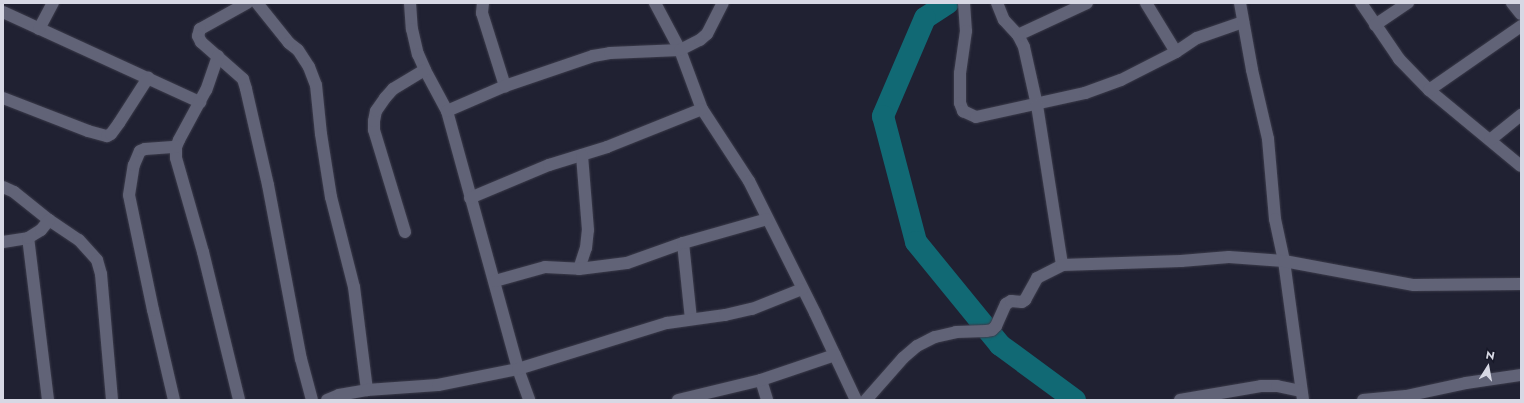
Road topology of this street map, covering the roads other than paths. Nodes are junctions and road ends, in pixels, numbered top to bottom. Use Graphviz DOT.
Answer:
graph roads {
  1 [pos="53,3"];
  2 [pos="247,3"];
  3 [pos="256,3"];
  4 [pos="410,3"];
  5 [pos="483,3"];
  6 [pos="655,3"];
  7 [pos="723,3"];
  8 [pos="964,3"];
  9 [pos="997,3"];
  10 [pos="1087,3"];
  11 [pos="1146,3"];
  12 [pos="1240,3"];
  13 [pos="1361,3"];
  14 [pos="1408,3"];
  15 [pos="1512,3"];
  16 [pos="3,12"];
  17 [pos="1521,14"];
  18 [pos="1243,22"];
  19 [pos="1375,25"];
  20 [pos="1521,26"];
  21 [pos="38,29"];
  22 [pos="1018,35"];
  23 [pos="680,50"];
  24 [pos="1176,52"];
  25 [pos="218,56"];
  26 [pos="424,70"];
  27 [pos="148,78"];
  28 [pos="505,86"];
  29 [pos="1429,90"];
  30 [pos="3,98"];
  31 [pos="200,102"];
  32 [pos="1037,104"];
  33 [pos="702,109"];
  34 [pos="447,111"];
  35 [pos="1521,115"];
  36 [pos="1490,140"];
  37 [pos="176,147"];
  38 [pos="582,154"];
  39 [pos="1521,166"];
  40 [pos="3,187"];
  41 [pos="470,198"];
  42 [pos="767,219"];
  43 [pos="49,220"];
  44 [pos="405,232"];
  45 [pos="28,238"];
  46 [pos="3,242"];
  47 [pos="683,243"];
  48 [pos="1284,260"];
  49 [pos="1062,265"];
  50 [pos="579,269"];
  51 [pos="495,281"];
  52 [pos="1521,284"];
  53 [pos="802,289"];
  54 [pos="691,319"];
  55 [pos="835,355"];
  56 [pos="518,369"];
  57 [pos="1521,375"];
  58 [pos="761,380"];
  59 [pos="367,390"];
  60 [pos="1302,395"];
  61 [pos="48,400"];
  62 [pos="112,400"];
  63 [pos="174,400"];
  64 [pos="239,400"];
  65 [pos="312,400"];
  66 [pos="328,400"];
  67 [pos="529,400"];
  68 [pos="678,400"];
  69 [pos="767,400"];
  70 [pos="856,400"];
  71 [pos="866,400"];
  72 [pos="1180,400"];
  73 [pos="1363,400"];
  1 -- 21 [label="street"];
  2 -- 25 [label="street"];
  3 -- 59 [label="street"];
  4 -- 26 [label="street"];
  5 -- 28 [label="street"];
  6 -- 23 [label="street"];
  7 -- 23 [label="street"];
  8 -- 32 [label="street"];
  9 -- 22 [label="street"];
  10 -- 22 [label="street"];
  11 -- 24 [label="street"];
  12 -- 18 [label="street"];
  13 -- 19 [label="street"];
  14 -- 19 [label="street"];
  15 -- 17 [label="street"];
  16 -- 21 [label="street"];
  18 -- 24 [label="street"];
  18 -- 48 [label="street"];
  19 -- 29 [label="street"];
  20 -- 29 [label="street"];
  21 -- 27 [label="street"];
  22 -- 32 [label="street"];
  23 -- 28 [label="street"];
  23 -- 33 [label="street"];
  24 -- 32 [label="street"];
  25 -- 31 [label="street"];
  25 -- 65 [label="street"];
  26 -- 34 [label="street"];
  26 -- 44 [label="street"];
  27 -- 30 [label="street"];
  27 -- 31 [label="street"];
  28 -- 34 [label="street"];
  29 -- 36 [label="street"];
  31 -- 37 [label="street"];
  32 -- 49 [label="street"];
  33 -- 38 [label="street"];
  33 -- 42 [label="street"];
  34 -- 41 [label="street"];
  35 -- 36 [label="street"];
  36 -- 39 [label="street"];
  37 -- 63 [label="street"];
  37 -- 64 [label="street"];
  38 -- 41 [label="street"];
  38 -- 50 [label="street"];
  40 -- 43 [label="street"];
  41 -- 51 [label="street"];
  42 -- 47 [label="street"];
  42 -- 53 [label="street"];
  43 -- 45 [label="street"];
  43 -- 62 [label="street"];
  45 -- 46 [label="street"];
  45 -- 61 [label="street"];
  47 -- 50 [label="street"];
  47 -- 54 [label="street"];
  48 -- 49 [label="street"];
  48 -- 52 [label="street"];
  48 -- 60 [label="street"];
  49 -- 71 [label="street"];
  50 -- 51 [label="street"];
  51 -- 56 [label="street"];
  53 -- 54 [label="street"];
  53 -- 55 [label="street"];
  54 -- 56 [label="street"];
  55 -- 58 [label="street"];
  55 -- 70 [label="street"];
  56 -- 59 [label="street"];
  56 -- 67 [label="street"];
  57 -- 73 [label="street"];
  58 -- 68 [label="street"];
  58 -- 69 [label="street"];
  59 -- 66 [label="street"];
  60 -- 72 [label="street"];
}
